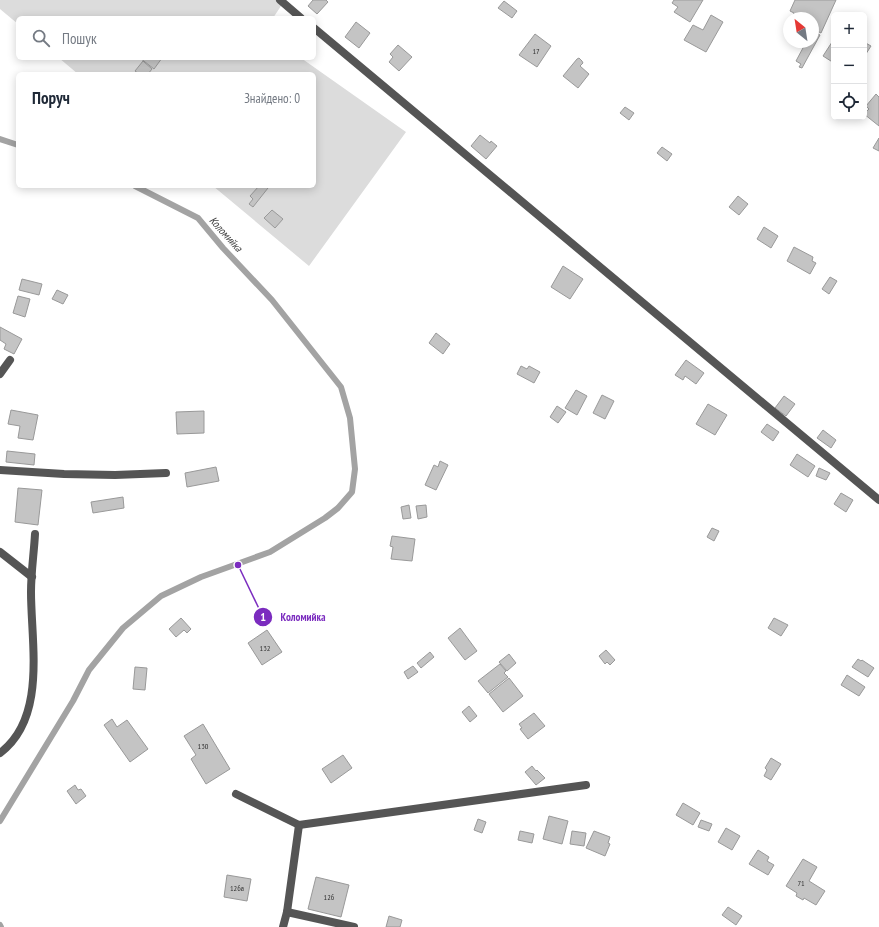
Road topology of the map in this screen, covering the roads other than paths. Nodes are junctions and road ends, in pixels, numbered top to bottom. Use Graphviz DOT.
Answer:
graph roads {
  1 [pos="280,0"];
  2 [pos="299,16"];
  3 [pos="316,30"];
  4 [pos="10,360"];
  5 [pos="0,374"];
  6 [pos="0,470"];
  7 [pos="166,473"];
  8 [pos="879,500"];
  9 [pos="35,534"];
  10 [pos="0,552"];
  11 [pos="32,577"];
  12 [pos="0,753"];
  13 [pos="586,785"];
  14 [pos="236,794"];
  15 [pos="299,825"];
  16 [pos="287,912"];
  17 [pos="283,927"];
  18 [pos="354,927"];
  1 -- 2 [label="street"];
  3 -- 8 [label="street"];
  4 -- 5 [label="street"];
  6 -- 7 [label="street"];
  9 -- 11 [label="street"];
  10 -- 11 [label="street"];
  11 -- 12 [label="street"];
  13 -- 15 [label="street"];
  14 -- 15 [label="street"];
  15 -- 16 [label="street"];
  16 -- 17 [label="street"];
  16 -- 18 [label="street"];
}
